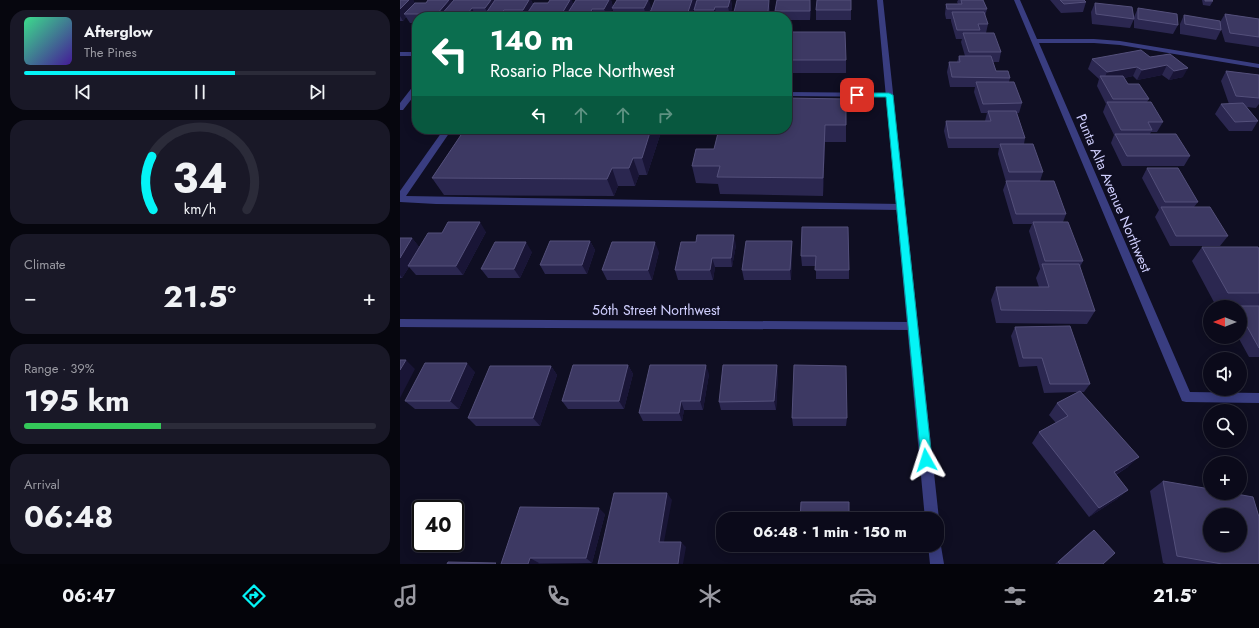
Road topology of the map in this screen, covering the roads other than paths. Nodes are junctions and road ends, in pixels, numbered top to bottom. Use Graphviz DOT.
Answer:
graph roads {
  1 [pos="880,0"];
  2 [pos="1017,0"];
  3 [pos="1034,41"];
  4 [pos="400,54"];
  5 [pos="412,54"];
  6 [pos="1259,66"];
  7 [pos="412,93"];
  8 [pos="792,94"];
  9 [pos="889,95"];
  10 [pos="400,108"];
  11 [pos="445,134"];
  12 [pos="400,198"];
  13 [pos="901,207"];
  14 [pos="400,323"];
  15 [pos="912,326"];
  16 [pos="1259,398"];
  17 [pos="931,512"];
  18 [pos="936,552"];
  19 [pos="937,564"];
  1 -- 9 [label="street"];
  2 -- 3 [label="street, Punta Alta Avenue Northwest"];
  3 -- 6 [label="street"];
  3 -- 16 [label="street, Punta Alta Avenue Northwest"];
  4 -- 5 [label="street"];
  7 -- 10 [label="street"];
  8 -- 9 [label="street"];
  9 -- 13 [label="street"];
  11 -- 12 [label="street"];
  12 -- 13 [label="street"];
  13 -- 15 [label="street"];
  14 -- 15 [label="street, 56th Street Northwest"];
  15 -- 17 [label="street"];
  18 -- 19 [label="street"];
}
